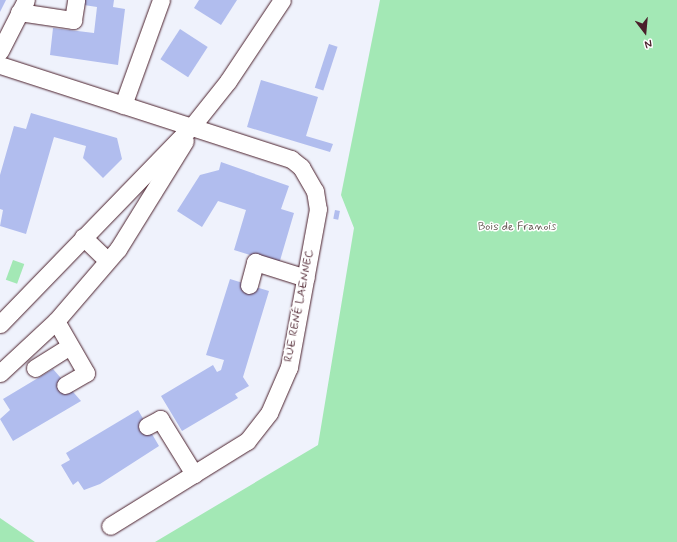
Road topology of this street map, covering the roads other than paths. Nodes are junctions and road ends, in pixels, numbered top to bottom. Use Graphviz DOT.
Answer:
graph roads {
  1 [pos="76,0"];
  2 [pos="161,0"];
  3 [pos="282,0"];
  4 [pos="23,6"];
  5 [pos="0,50"];
  6 [pos="0,65"];
  7 [pos="123,105"];
  8 [pos="193,125"];
  9 [pos="83,237"];
  10 [pos="107,260"];
  11 [pos="306,278"];
  12 [pos="249,285"];
  13 [pos="56,321"];
  14 [pos="0,324"];
  15 [pos="70,346"];
  16 [pos="35,368"];
  17 [pos="0,373"];
  18 [pos="65,385"];
  19 [pos="147,426"];
  20 [pos="194,474"];
  21 [pos="110,526"];
  1 -- 4 [label="street"];
  2 -- 7 [label="street"];
  3 -- 8 [label="street"];
  4 -- 5 [label="street"];
  6 -- 7 [label="street, RUE RENÉ LAENNEC"];
  7 -- 8 [label="street, RUE RENÉ LAENNEC"];
  8 -- 9 [label="street"];
  8 -- 10 [label="street"];
  8 -- 11 [label="street, RUE RENÉ LAENNEC"];
  9 -- 10 [label="street"];
  9 -- 14 [label="street"];
  10 -- 13 [label="street"];
  11 -- 12 [label="street"];
  11 -- 20 [label="street, RUE RENÉ LAENNEC"];
  13 -- 15 [label="street"];
  13 -- 17 [label="street"];
  15 -- 16 [label="street"];
  15 -- 18 [label="street"];
  19 -- 20 [label="street"];
  20 -- 21 [label="street, RUE RENÉ LAENNEC"];
}
